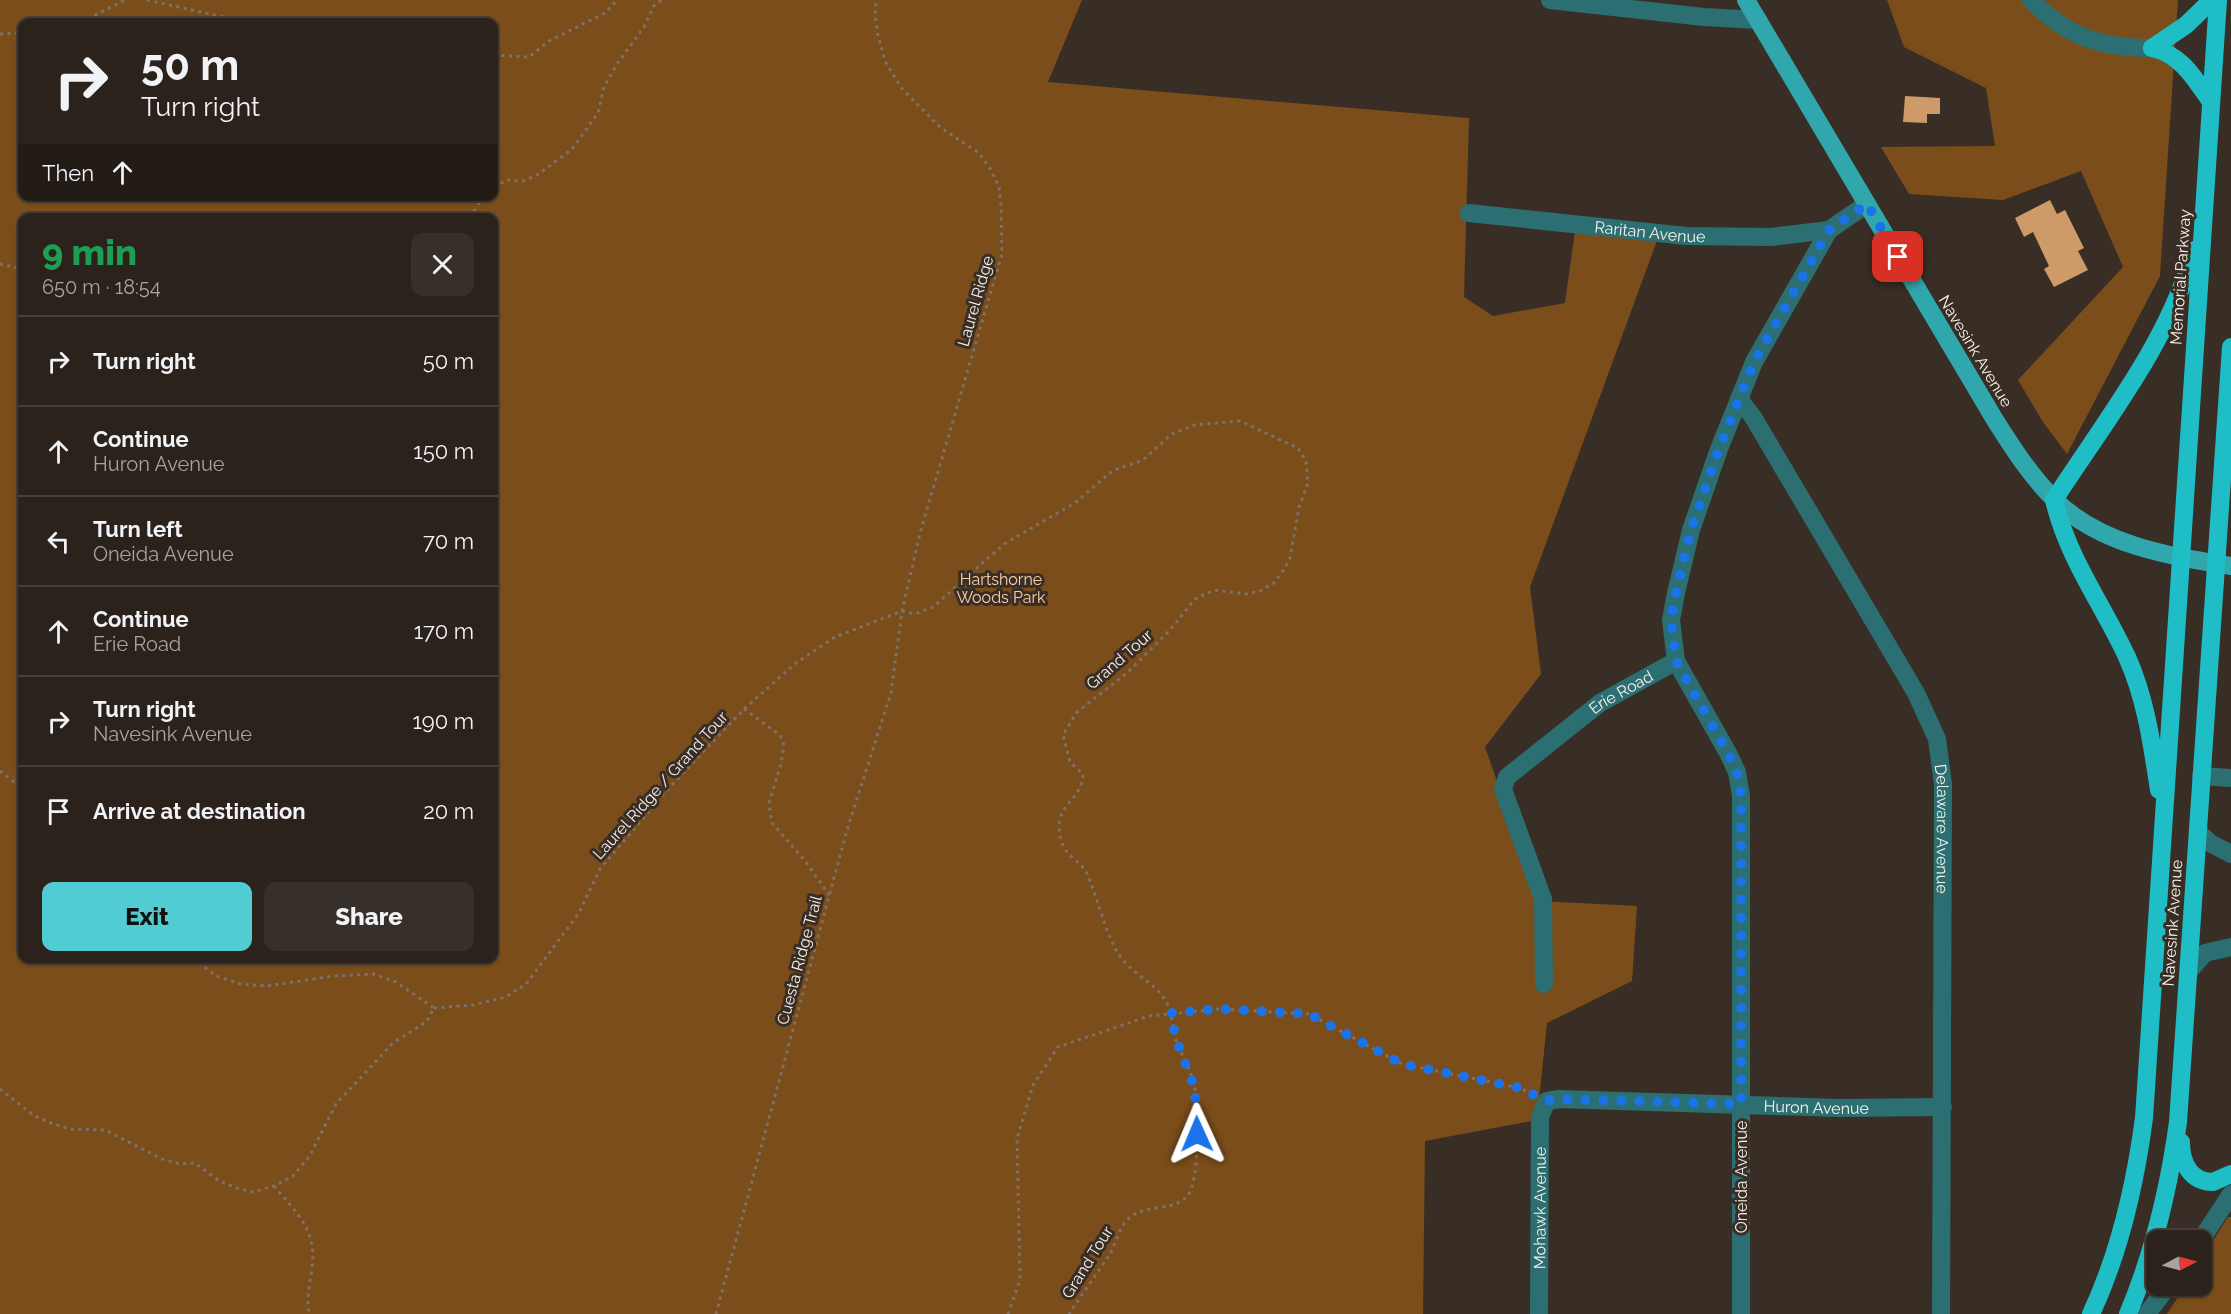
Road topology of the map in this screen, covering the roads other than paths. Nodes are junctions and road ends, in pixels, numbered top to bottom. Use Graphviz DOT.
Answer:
graph roads {
  1 [pos="1550,0"];
  2 [pos="1746,0"];
  3 [pos="2031,0"];
  4 [pos="2212,0"];
  5 [pos="2218,0"];
  6 [pos="1758,20"];
  7 [pos="2152,48"];
  8 [pos="2211,102"];
  9 [pos="1867,204"];
  10 [pos="1469,213"];
  11 [pos="2204,213"];
  12 [pos="1829,230"];
  13 [pos="2231,347"];
  14 [pos="1739,399"];
  15 [pos="2229,406"];
  16 [pos="2054,500"];
  17 [pos="2181,557"];
  18 [pos="2223,565"];
  19 [pos="1676,661"];
  20 [pos="2201,776"];
  21 [pos="2231,778"];
  22 [pos="2164,825"];
  23 [pos="2198,832"];
  24 [pos="2231,854"];
  25 [pos="2231,947"];
  26 [pos="2189,971"];
  27 [pos="1544,984"];
  28 [pos="2181,1090"];
  29 [pos="1546,1101"];
  30 [pos="1741,1104"];
  31 [pos="1943,1107"];
  32 [pos="2231,1174"];
  33 [pos="2231,1194"];
  34 [pos="2208,1230"];
  35 [pos="2160,1296"];
  36 [pos="1539,1314"];
  37 [pos="1741,1314"];
  38 [pos="1941,1314"];
  39 [pos="2091,1314"];
  40 [pos="2128,1314"];
  41 [pos="2147,1314"];
  1 -- 6 [label="street"];
  2 -- 6 [label="main road, Navesink Avenue"];
  3 -- 7 [label="street"];
  4 -- 7 [label="highway"];
  5 -- 8 [label="highway, Memorial Parkway"];
  6 -- 9 [label="main road, Navesink Avenue"];
  7 -- 8 [label="highway"];
  8 -- 11 [label="highway, Memorial Parkway"];
  9 -- 12 [label="street"];
  9 -- 16 [label="main road, Navesink Avenue"];
  10 -- 12 [label="street, Raritan Avenue"];
  11 -- 16 [label="highway"];
  11 -- 17 [label="highway, Memorial Parkway"];
  12 -- 14 [label="street"];
  13 -- 15 [label="highway"];
  14 -- 19 [label="street"];
  14 -- 31 [label="street, Delaware Avenue"];
  15 -- 18 [label="highway"];
  16 -- 17 [label="main road, Navesink Avenue"];
  16 -- 22 [label="highway"];
  17 -- 18 [label="main road, Navesink Avenue"];
  17 -- 22 [label="highway, Navesink Avenue"];
  18 -- 20 [label="highway, Navesink Avenue"];
  19 -- 27 [label="street, Erie Road"];
  19 -- 30 [label="street, Oneida Avenue"];
  20 -- 21 [label="street"];
  20 -- 23 [label="highway, Navesink Avenue"];
  22 -- 39 [label="highway, Navesink Avenue"];
  23 -- 24 [label="street"];
  23 -- 26 [label="highway, Navesink Avenue"];
  25 -- 26 [label="street"];
  26 -- 28 [label="highway, Navesink Avenue"];
  28 -- 32 [label="highway"];
  28 -- 40 [label="highway, Navesink Avenue"];
  29 -- 30 [label="street, Huron Avenue"];
  29 -- 36 [label="street, Mohawk Avenue"];
  30 -- 31 [label="street, Huron Avenue"];
  30 -- 37 [label="street, Oneida Avenue"];
  31 -- 38 [label="street, Delaware Avenue"];
  33 -- 34 [label="street"];
  35 -- 41 [label="street"];
}
